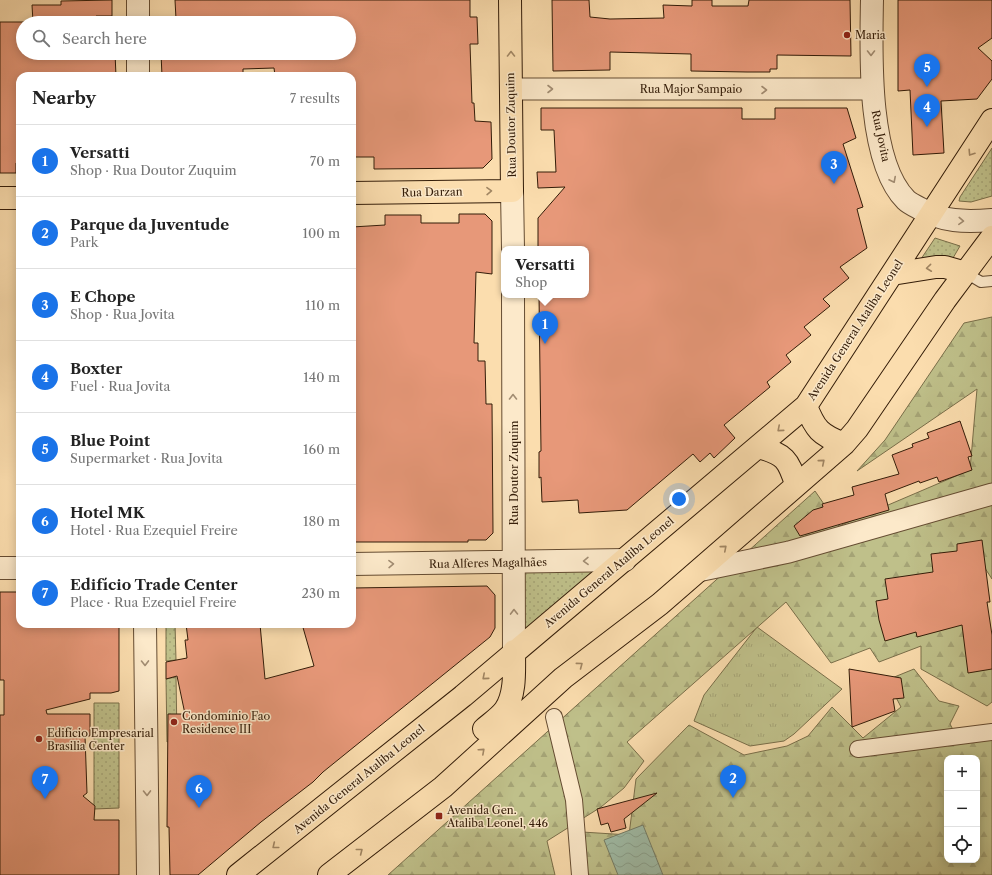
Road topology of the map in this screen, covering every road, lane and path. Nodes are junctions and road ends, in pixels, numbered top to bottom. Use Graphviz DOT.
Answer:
graph roads {
  1 [pos="138,0"];
  2 [pos="510,0"];
  3 [pos="872,0"];
  4 [pos="138,16"];
  5 [pos="138,60"];
  6 [pos="138,72"];
  7 [pos="511,89"];
  8 [pos="872,89"];
  9 [pos="992,120"];
  10 [pos="512,191"];
  11 [pos="356,193"];
  12 [pos="0,198"];
  13 [pos="16,198"];
  14 [pos="930,215"];
  15 [pos="992,220"];
  16 [pos="992,236"];
  17 [pos="512,246"];
  18 [pos="966,273"];
  19 [pos="892,274"];
  20 [pos="992,281"];
  21 [pos="513,298"];
  22 [pos="806,406"];
  23 [pos="844,444"];
  24 [pos="759,447"];
  25 [pos="796,484"];
  26 [pos="992,494"];
  27 [pos="625,560"];
  28 [pos="514,562"];
  29 [pos="356,564"];
  30 [pos="0,568"];
  31 [pos="16,568"];
  32 [pos="698,571"];
  33 [pos="145,628"];
  34 [pos="514,651"];
  35 [pos="554,717"];
  36 [pos="992,732"];
  37 [pos="858,749"];
  38 [pos="443,787"];
  39 [pos="148,875"];
  40 [pos="238,875"];
  41 [pos="329,875"];
  42 [pos="580,875"];
  1 -- 4 [label="street"];
  7 -- 2 [label="main road, Rua Doutor Zuquim, one-way"];
  3 -- 8 [label="street, Rua Jovita, one-way"];
  5 -- 6 [label="street"];
  7 -- 8 [label="street, Rua Major Sampaio, one-way"];
  7 -- 10 [label="main road, Rua Doutor Zuquim"];
  8 -- 14 [label="street, Rua Jovita, one-way"];
  9 -- 14 [label="main road, Avenida General Ataliba Leonel, one-way"];
  11 -- 10 [label="main road, Rua Darzan, one-way"];
  10 -- 17 [label="street, Rua Doutor Zuquim"];
  12 -- 13 [label="main road"];
  14 -- 15 [label="street, Rua Jovita, one-way"];
  14 -- 19 [label="main road, Avenida General Ataliba Leonel"];
  16 -- 18 [label="main road"];
  18 -- 19 [label="main road, one-way"];
  18 -- 20 [label="lane"];
  18 -- 23 [label="main road"];
  19 -- 22 [label="main road, Avenida General Ataliba Leonel"];
  28 -- 21 [label="street, Rua Doutor Zuquim, one-way"];
  22 -- 23 [label="main road"];
  22 -- 24 [label="main road, Avenida General Ataliba Leonel, one-way"];
  25 -- 23 [label="main road, one-way"];
  24 -- 25 [label="main road"];
  24 -- 27 [label="main road, Avenida General Ataliba Leonel"];
  32 -- 25 [label="main road, one-way"];
  26 -- 32 [label="street"];
  27 -- 28 [label="street, Rua Alferes Magalhães, one-way"];
  27 -- 34 [label="main road, Avenida General Ataliba Leonel"];
  29 -- 28 [label="street, Rua Alferes Magalhães, one-way"];
  34 -- 28 [label="street, Rua Doutor Zuquim, one-way"];
  30 -- 31 [label="street"];
  38 -- 32 [label="main road, one-way"];
  33 -- 39 [label="street, one-way"];
  34 -- 38 [label="main road"];
  34 -- 40 [label="main road, Avenida General Ataliba Leonel, one-way"];
  35 -- 42 [label="street"];
  36 -- 37 [label="street"];
  41 -- 38 [label="main road, one-way"];
}
